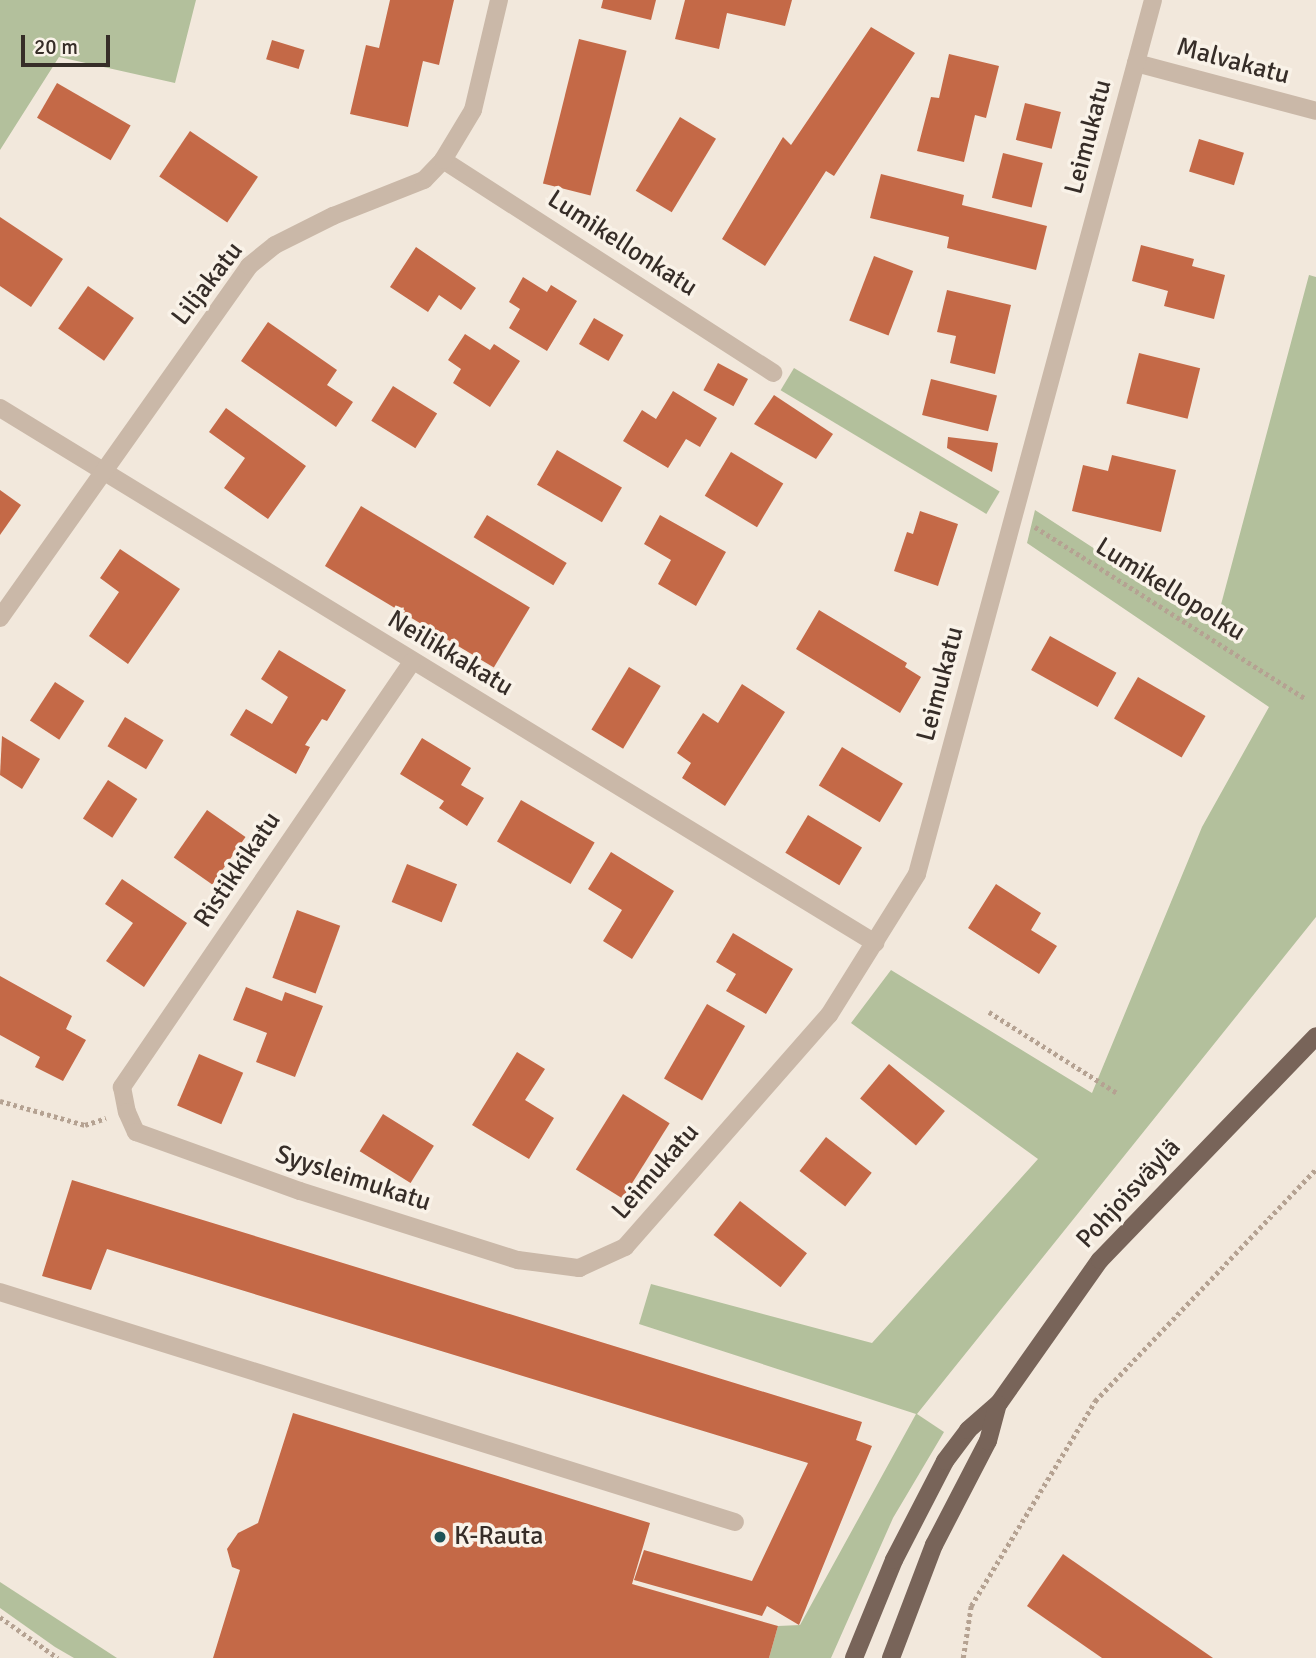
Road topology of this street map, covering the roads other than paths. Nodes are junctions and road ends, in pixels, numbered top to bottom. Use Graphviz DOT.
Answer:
graph roads {
  1 [pos="499,0"];
  2 [pos="1153,0"];
  3 [pos="1136,63"];
  4 [pos="1316,111"];
  5 [pos="443,160"];
  6 [pos="773,373"];
  7 [pos="0,408"];
  8 [pos="105,475"];
  9 [pos="0,618"];
  10 [pos="412,662"];
  11 [pos="875,943"];
  12 [pos="1316,1036"];
  13 [pos="127,1112"];
  14 [pos="579,1268"];
  15 [pos="0,1292"];
  16 [pos="999,1403"];
  17 [pos="735,1522"];
  18 [pos="854,1658"];
  19 [pos="891,1658"];
  1 -- 5 [label="street, Liljakatu"];
  2 -- 3 [label="street, Leimukatu"];
  3 -- 4 [label="street, Malvakatu"];
  3 -- 11 [label="street, Leimukatu"];
  5 -- 6 [label="street, Lumikellonkatu"];
  5 -- 8 [label="street, Liljakatu"];
  7 -- 8 [label="street, Neilikkakatu"];
  8 -- 9 [label="street, Liljakatu"];
  8 -- 10 [label="street, Neilikkakatu"];
  10 -- 11 [label="street, Neilikkakatu"];
  10 -- 13 [label="street, Ristikkikatu"];
  11 -- 14 [label="street, Leimukatu"];
  12 -- 16 [label="main road, Pohjoisväylä"];
  13 -- 14 [label="street, Syysleimukatu"];
  15 -- 17 [label="street"];
  16 -- 18 [label="main road, Pohjoisväylä"];
  16 -- 19 [label="main road, Pohjoisväylä"];
}
